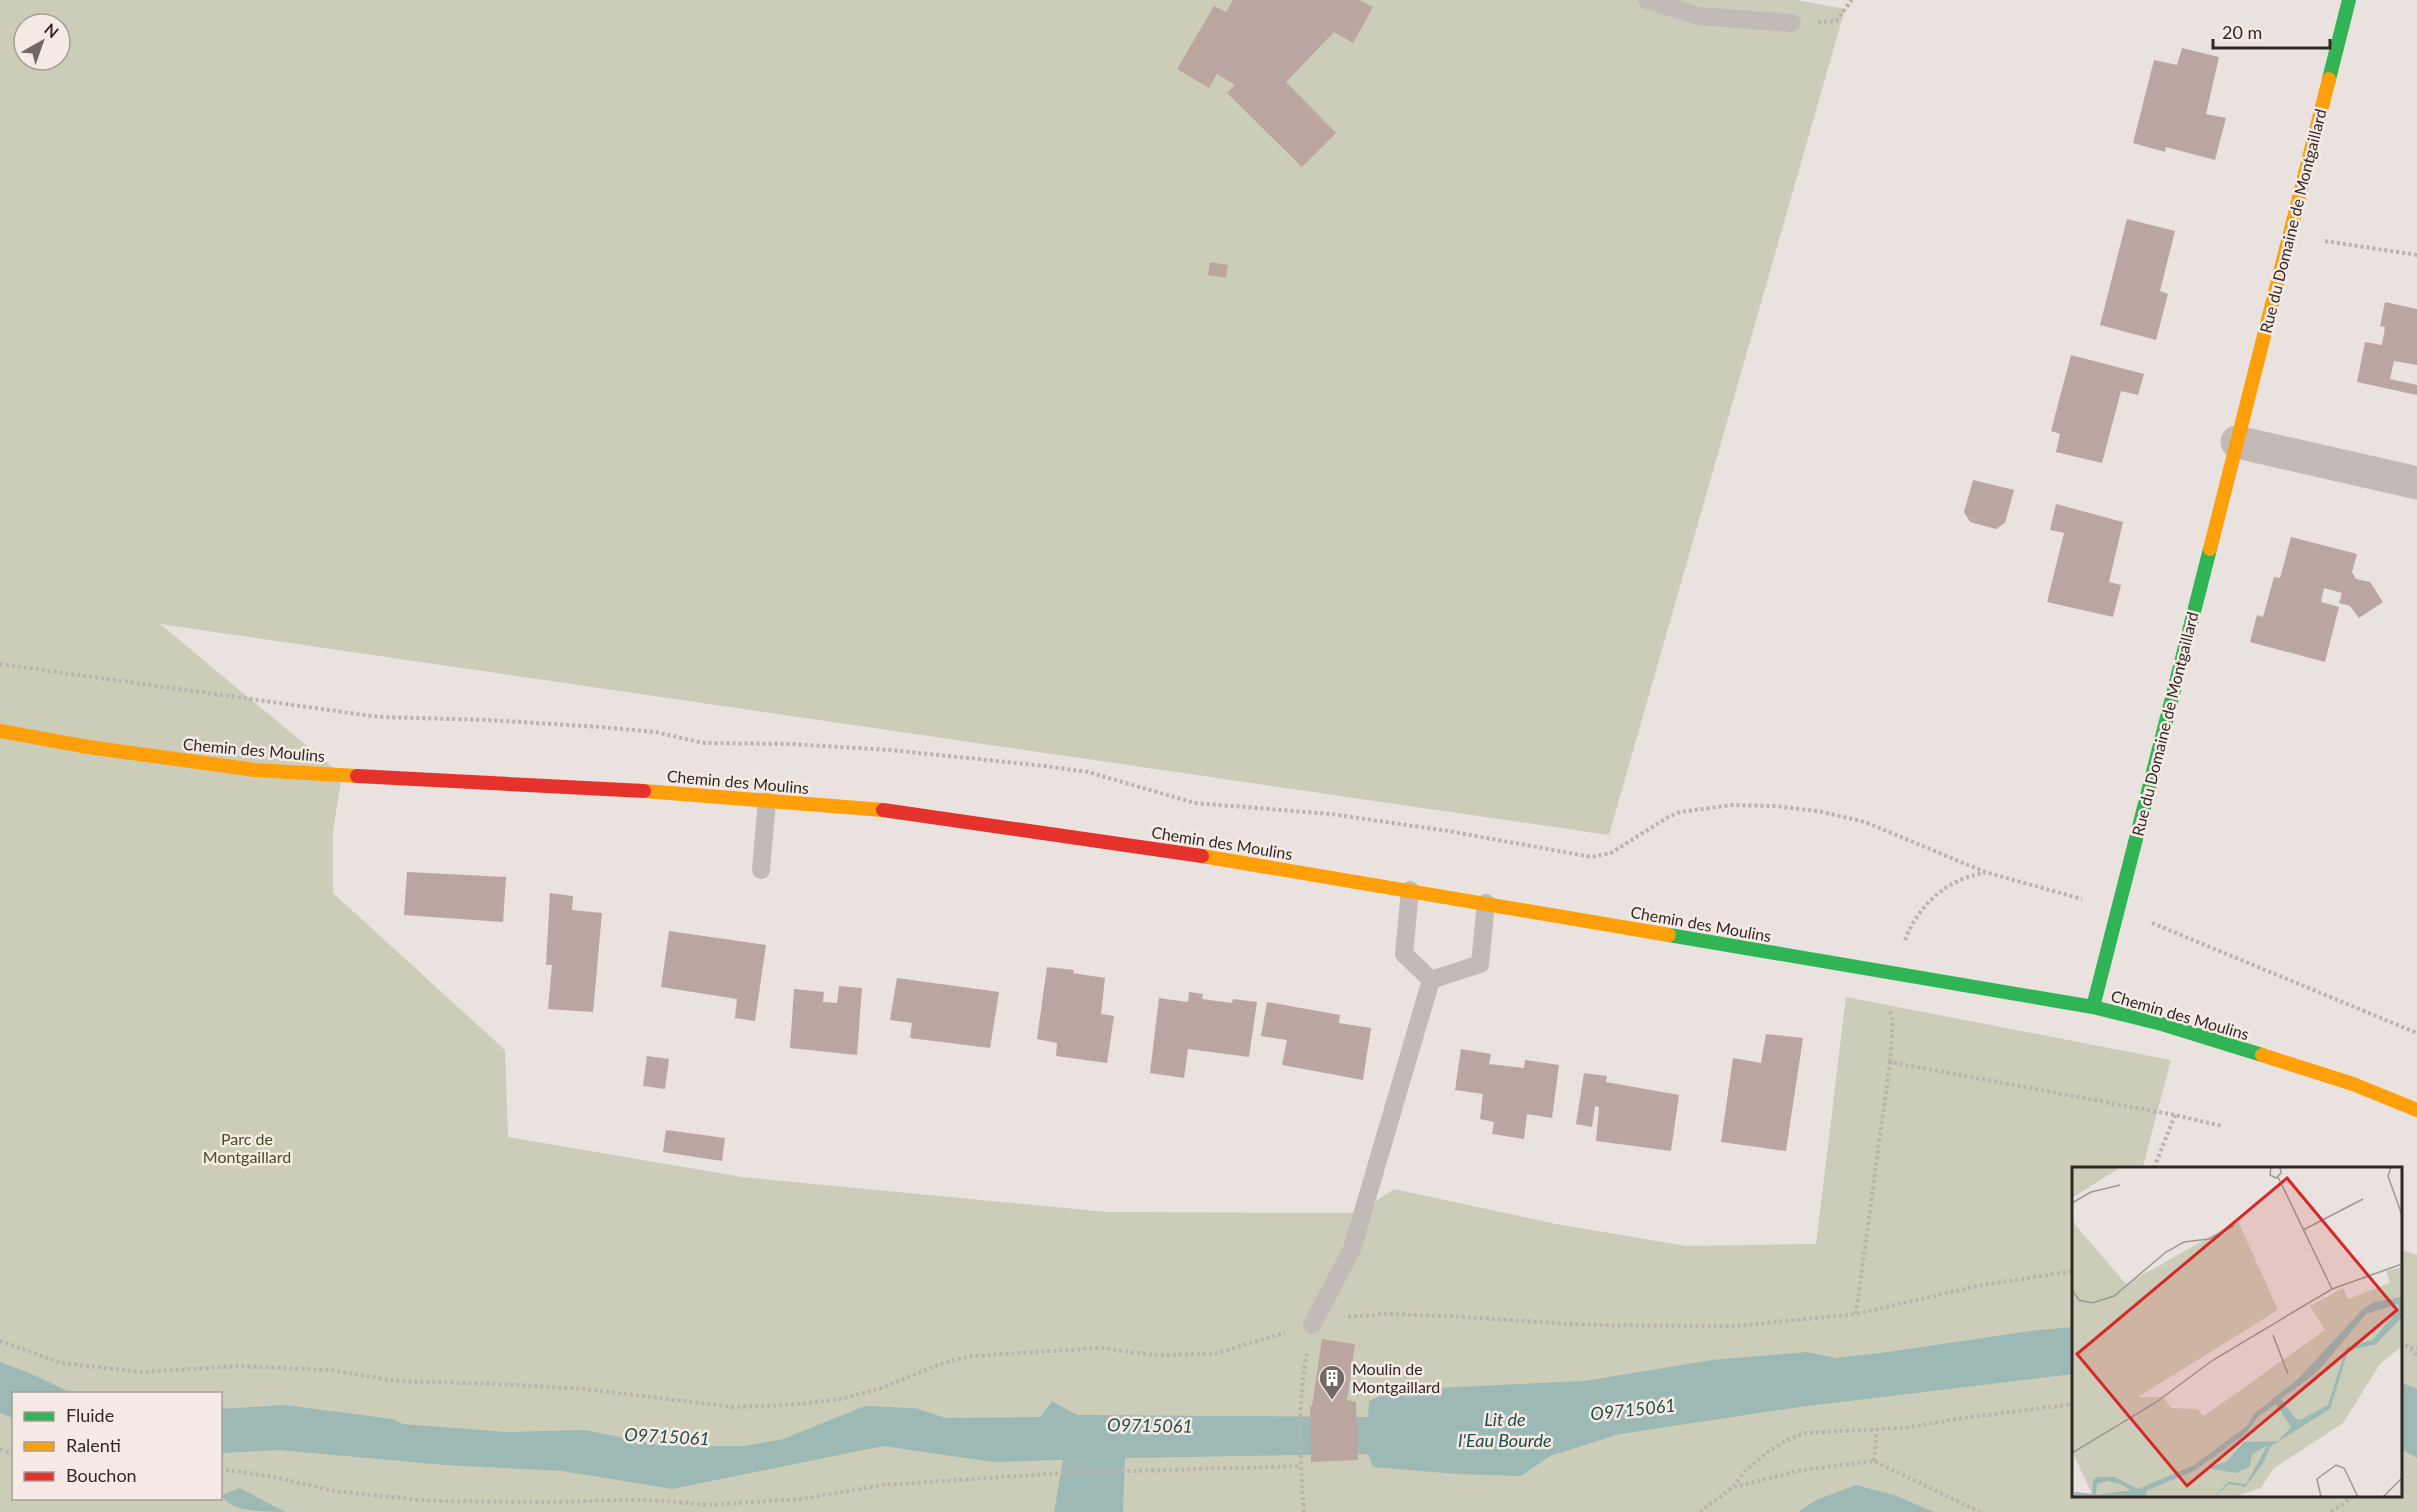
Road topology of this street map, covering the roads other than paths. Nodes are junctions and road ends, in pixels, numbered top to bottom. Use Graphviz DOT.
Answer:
graph roads {
  1 [pos="1647,0"];
  2 [pos="2349,0"];
  3 [pos="1792,23"];
  4 [pos="2237,442"];
  5 [pos="2417,483"];
  6 [pos="0,731"];
  7 [pos="767,800"];
  8 [pos="761,870"];
  9 [pos="1410,890"];
  10 [pos="1486,903"];
  11 [pos="1431,980"];
  12 [pos="2093,1007"];
  13 [pos="2417,1110"];
  14 [pos="1312,1325"];
  1 -- 3 [label="lane"];
  2 -- 4 [label="street, Rue du Domaine de Montgaillard"];
  4 -- 5 [label="street"];
  4 -- 12 [label="street, Rue du Domaine de Montgaillard"];
  6 -- 7 [label="street, Chemin des Moulins"];
  7 -- 8 [label="lane"];
  7 -- 9 [label="street, Chemin des Moulins"];
  9 -- 10 [label="street, Chemin des Moulins"];
  9 -- 11 [label="lane"];
  10 -- 11 [label="lane"];
  10 -- 12 [label="street, Chemin des Moulins"];
  11 -- 14 [label="lane"];
  12 -- 13 [label="street, Chemin des Moulins"];
}
